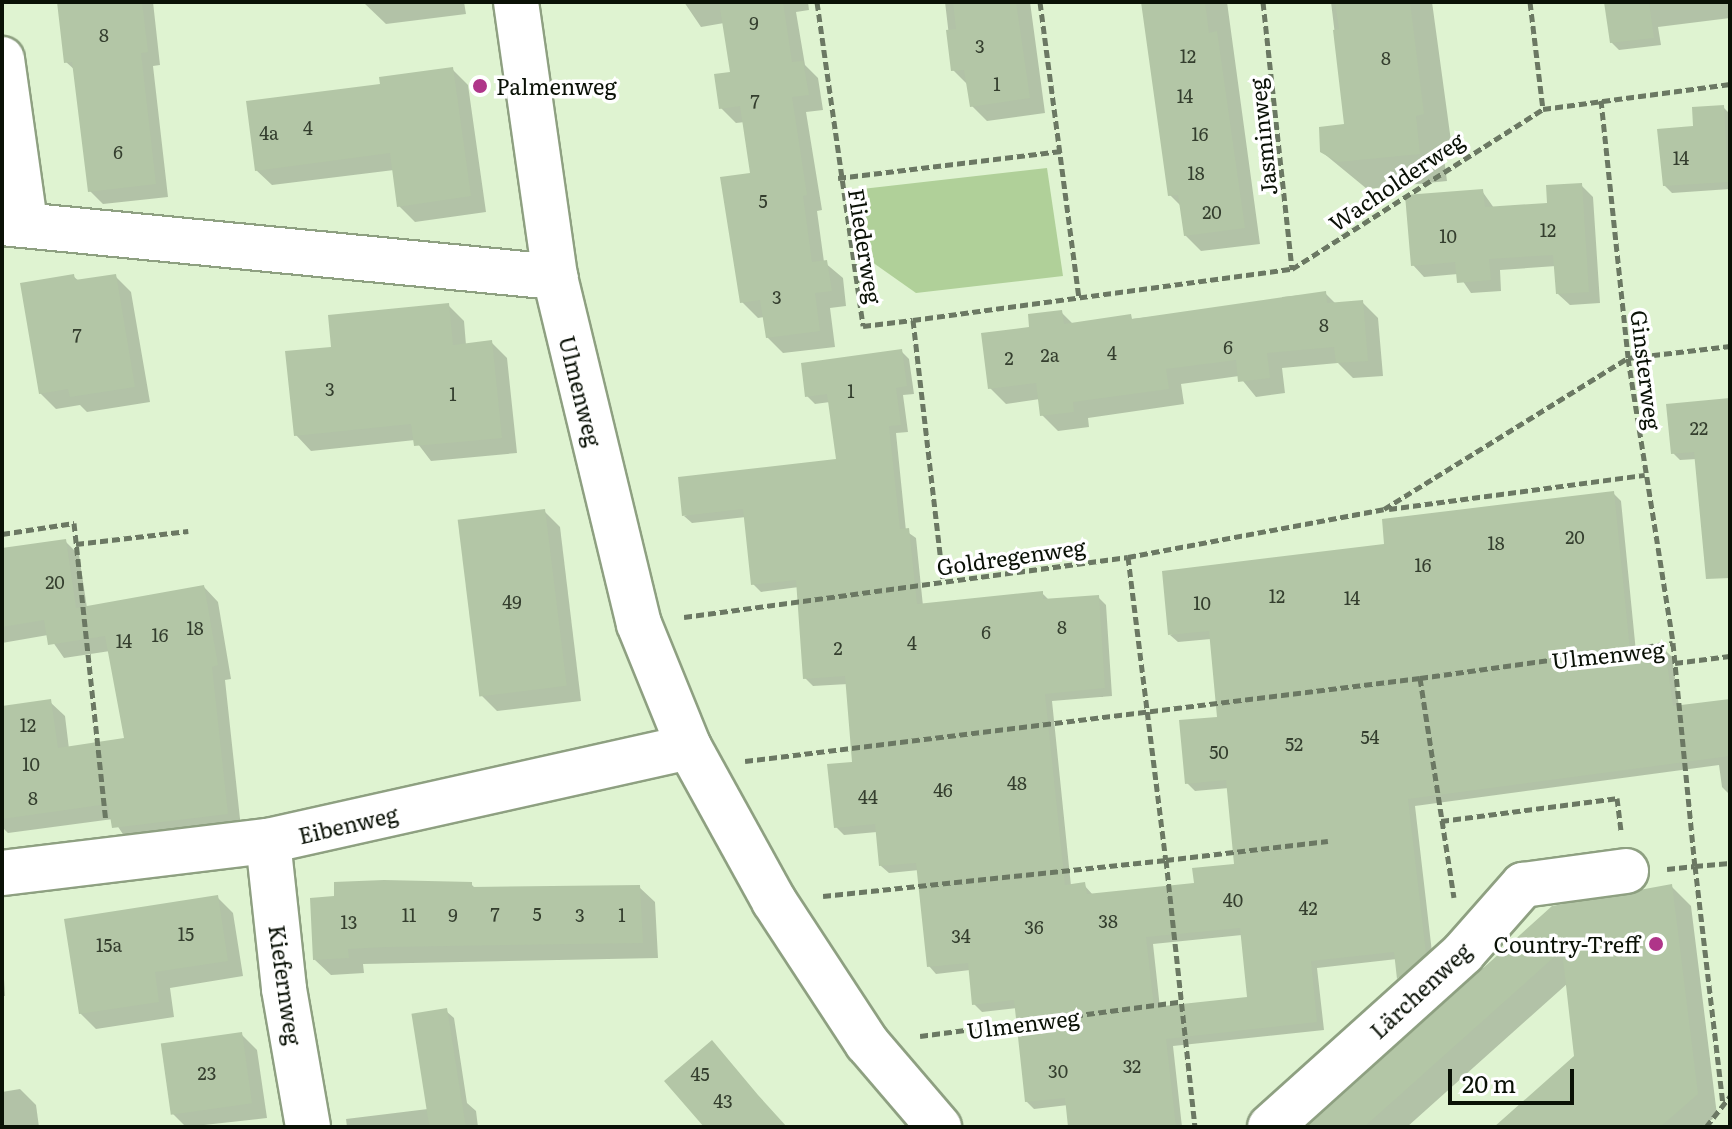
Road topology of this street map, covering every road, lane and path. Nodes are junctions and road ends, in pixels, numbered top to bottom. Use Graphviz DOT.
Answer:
graph roads {
  1 [pos="516,2"];
  2 [pos="817,2"];
  3 [pos="1040,2"];
  4 [pos="1263,2"];
  5 [pos="1530,2"];
  6 [pos="2,59"];
  7 [pos="1730,84"];
  8 [pos="1601,100"];
  9 [pos="1543,109"];
  10 [pos="1061,151"];
  11 [pos="838,178"];
  12 [pos="14,223"];
  13 [pos="1292,269"];
  14 [pos="555,277"];
  15 [pos="1079,298"];
  16 [pos="913,320"];
  17 [pos="1730,346"];
  18 [pos="1628,358"];
  19 [pos="1645,475"];
  20 [pos="1384,509"];
  21 [pos="188,531"];
  22 [pos="2,534"];
  23 [pos="76,544"];
  24 [pos="1128,557"];
  25 [pos="943,581"];
  26 [pos="639,624"];
  27 [pos="1673,643"];
  28 [pos="1730,656"];
  29 [pos="1675,663"];
  30 [pos="1420,678"];
  31 [pos="1147,709"];
  32 [pos="695,757"];
  33 [pos="1441,821"];
  34 [pos="268,841"];
  35 [pos="1328,841"];
  36 [pos="1166,860"];
  37 [pos="110,861"];
  38 [pos="1730,863"];
  39 [pos="1695,866"];
  40 [pos="1626,871"];
  41 [pos="2,873"];
  42 [pos="774,901"];
  43 [pos="1463,953"];
  44 [pos="1180,1002"];
  45 [pos="867,1043"];
  46 [pos="1730,1096"];
  47 [pos="1723,1103"];
  48 [pos="308,1127"];
  49 [pos="939,1127"];
  50 [pos="1195,1127"];
  51 [pos="1270,1127"];
  52 [pos="1706,1127"];
  1 -- 14 [label="street, Ulmenweg"];
  2 -- 11 [label="path, Fliederweg"];
  3 -- 10 [label="path"];
  4 -- 13 [label="path, Jasminweg"];
  5 -- 9 [label="path"];
  6 -- 12 [label="street"];
  7 -- 8 [label="path, Wacholderweg"];
  8 -- 9 [label="path, Wacholderweg"];
  8 -- 18 [label="path, Ginsterweg"];
  9 -- 13 [label="path, Wacholderweg"];
  10 -- 11 [label="path"];
  10 -- 15 [label="path"];
  11 -- 16 [label="path, Fliederweg"];
  12 -- 14 [label="street"];
  13 -- 15 [label="path, Wacholderweg"];
  14 -- 26 [label="street, Ulmenweg"];
  15 -- 16 [label="path, Wacholderweg"];
  16 -- 25 [label="path, Fliederweg"];
  17 -- 18 [label="path, Goldregenweg"];
  18 -- 19 [label="path, Ginsterweg"];
  18 -- 20 [label="path, Goldregenweg"];
  19 -- 20 [label="path, Goldregenweg"];
  19 -- 27 [label="path, Ginsterweg"];
  20 -- 24 [label="path, Goldregenweg"];
  21 -- 23 [label="path"];
  22 -- 23 [label="path"];
  23 -- 37 [label="path"];
  24 -- 25 [label="path, Goldregenweg"];
  24 -- 31 [label="path"];
  25 -- 26 [label="path, Goldregenweg"];
  26 -- 32 [label="street, Ulmenweg"];
  27 -- 29 [label="path, Ulmenweg"];
  27 -- 30 [label="path, Ulmenweg"];
  28 -- 29 [label="path"];
  29 -- 39 [label="path, Ulmenweg"];
  30 -- 31 [label="path, Ulmenweg"];
  30 -- 33 [label="path"];
  31 -- 32 [label="path, Ulmenweg"];
  31 -- 36 [label="path"];
  32 -- 34 [label="street, Eibenweg"];
  32 -- 42 [label="street, Ulmenweg"];
  33 -- 40 [label="path"];
  33 -- 43 [label="path"];
  34 -- 37 [label="street, Eibenweg"];
  34 -- 48 [label="street, Kiefernweg"];
  35 -- 36 [label="path"];
  36 -- 42 [label="path"];
  36 -- 44 [label="path"];
  37 -- 41 [label="street, Eibenweg"];
  38 -- 39 [label="path"];
  39 -- 40 [label="path"];
  39 -- 47 [label="path, Ulmenweg"];
  40 -- 43 [label="street, Lärchenweg"];
  42 -- 45 [label="street, Ulmenweg"];
  43 -- 51 [label="street, Lärchenweg"];
  44 -- 45 [label="path, Ulmenweg"];
  44 -- 50 [label="path"];
  45 -- 49 [label="street, Ulmenweg"];
  46 -- 47 [label="path"];
  47 -- 52 [label="path"];
}
